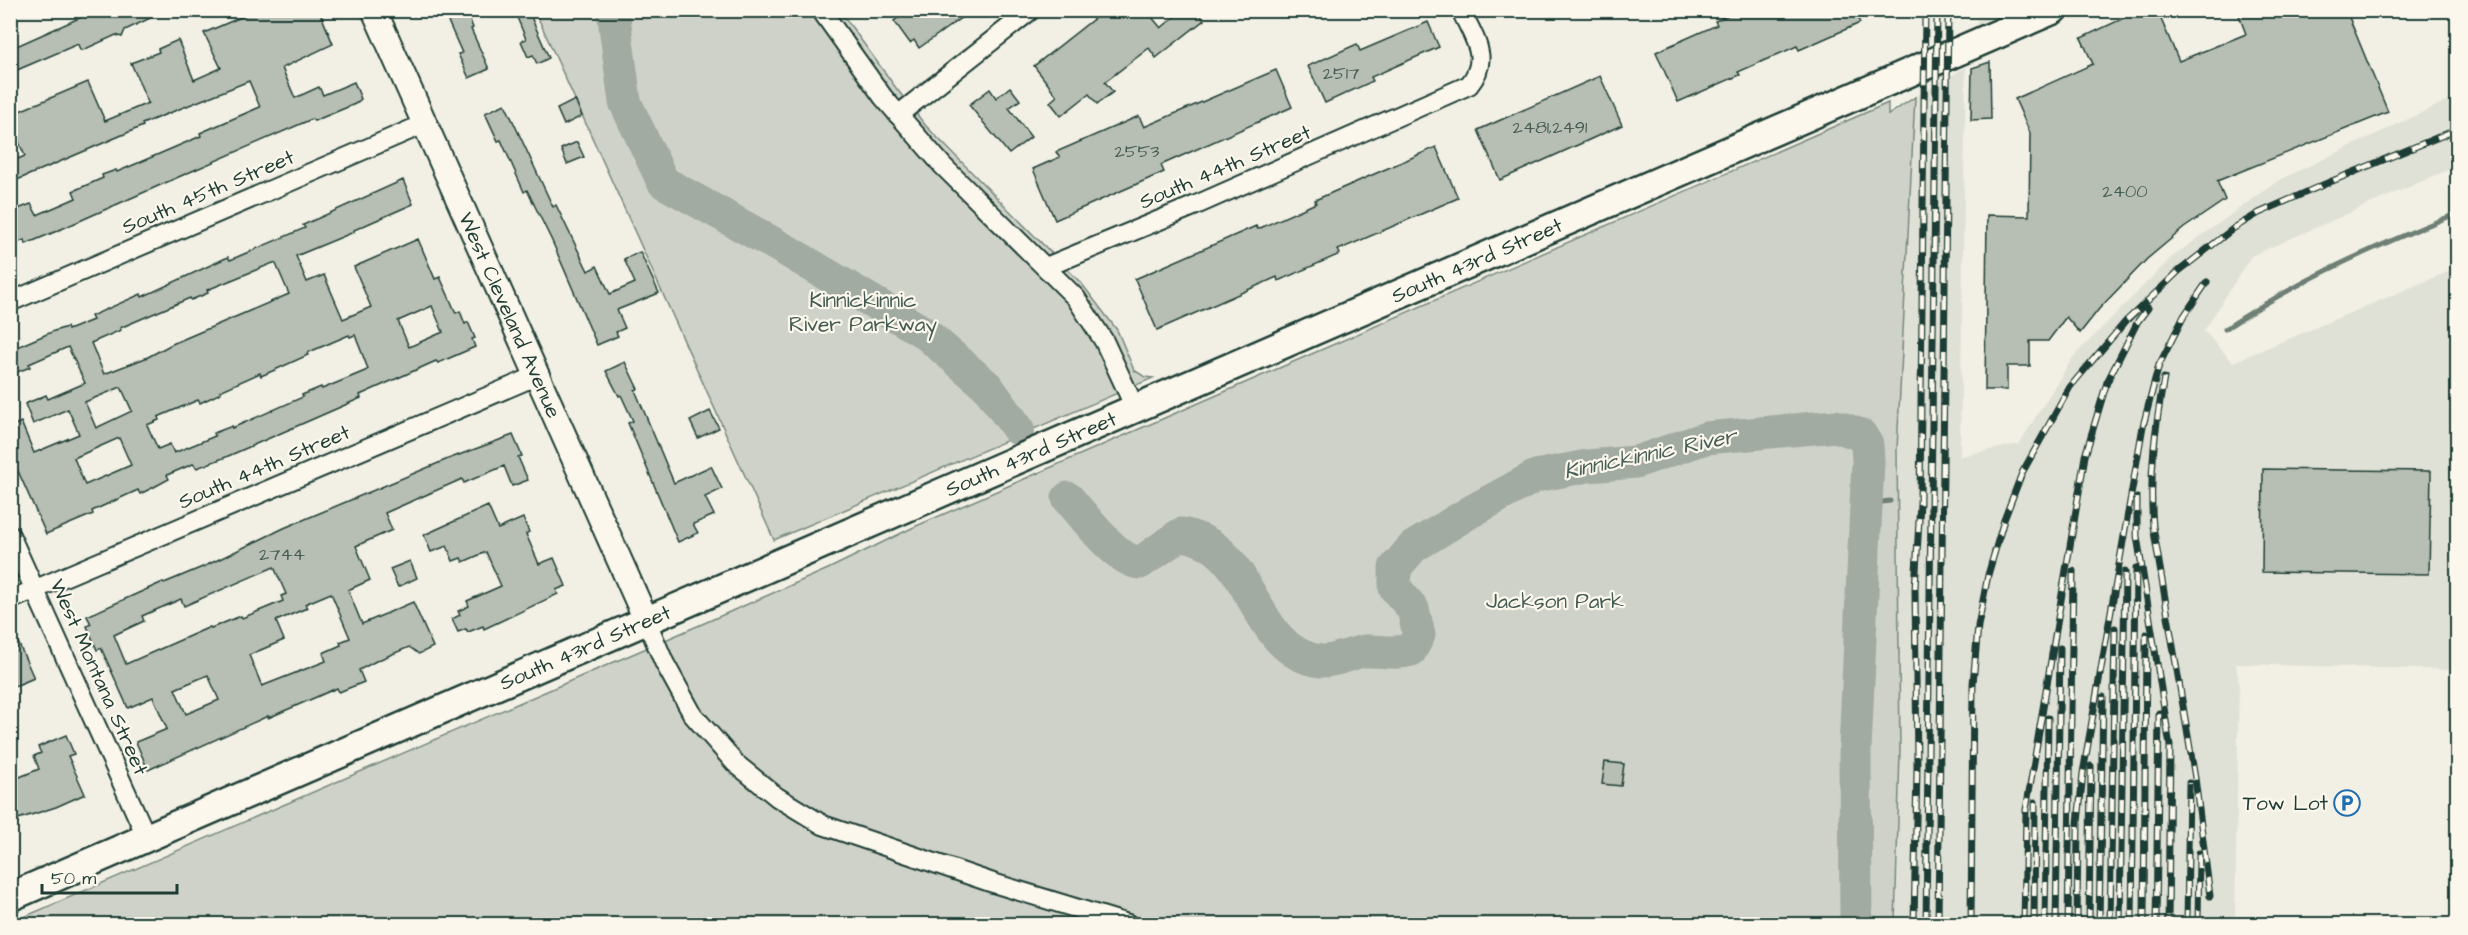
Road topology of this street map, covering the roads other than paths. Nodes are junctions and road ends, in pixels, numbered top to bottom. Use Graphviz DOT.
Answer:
graph roads {
  1 [pos="374,10"];
  2 [pos="821,10"];
  3 [pos="1031,10"];
  4 [pos="1461,10"];
  5 [pos="2053,10"];
  6 [pos="898,115"];
  7 [pos="424,124"];
  8 [pos="1046,267"];
  9 [pos="10,302"];
  10 [pos="536,376"];
  11 [pos="1135,408"];
  12 [pos="10,535"];
  13 [pos="35,590"];
  14 [pos="10,600"];
  15 [pos="647,622"];
  16 [pos="147,838"];
  17 [pos="10,897"];
  18 [pos="1128,924"];
  1 -- 7 [label="street, West Cleveland Avenue"];
  2 -- 6 [label="street"];
  3 -- 6 [label="street"];
  4 -- 8 [label="street, South 44th Street"];
  5 -- 11 [label="main road, South 43rd Street"];
  6 -- 8 [label="street"];
  7 -- 9 [label="street, South 45th Street"];
  7 -- 10 [label="street, West Cleveland Avenue"];
  8 -- 11 [label="street"];
  10 -- 13 [label="street, South 44th Street"];
  10 -- 15 [label="street, West Cleveland Avenue"];
  11 -- 15 [label="main road, South 43rd Street"];
  12 -- 13 [label="street, West Montana Street"];
  13 -- 14 [label="street, South 44th Street"];
  13 -- 16 [label="street, West Montana Street"];
  15 -- 16 [label="main road, South 43rd Street"];
  15 -- 18 [label="street"];
  16 -- 17 [label="main road, South 43rd Street"];
}
